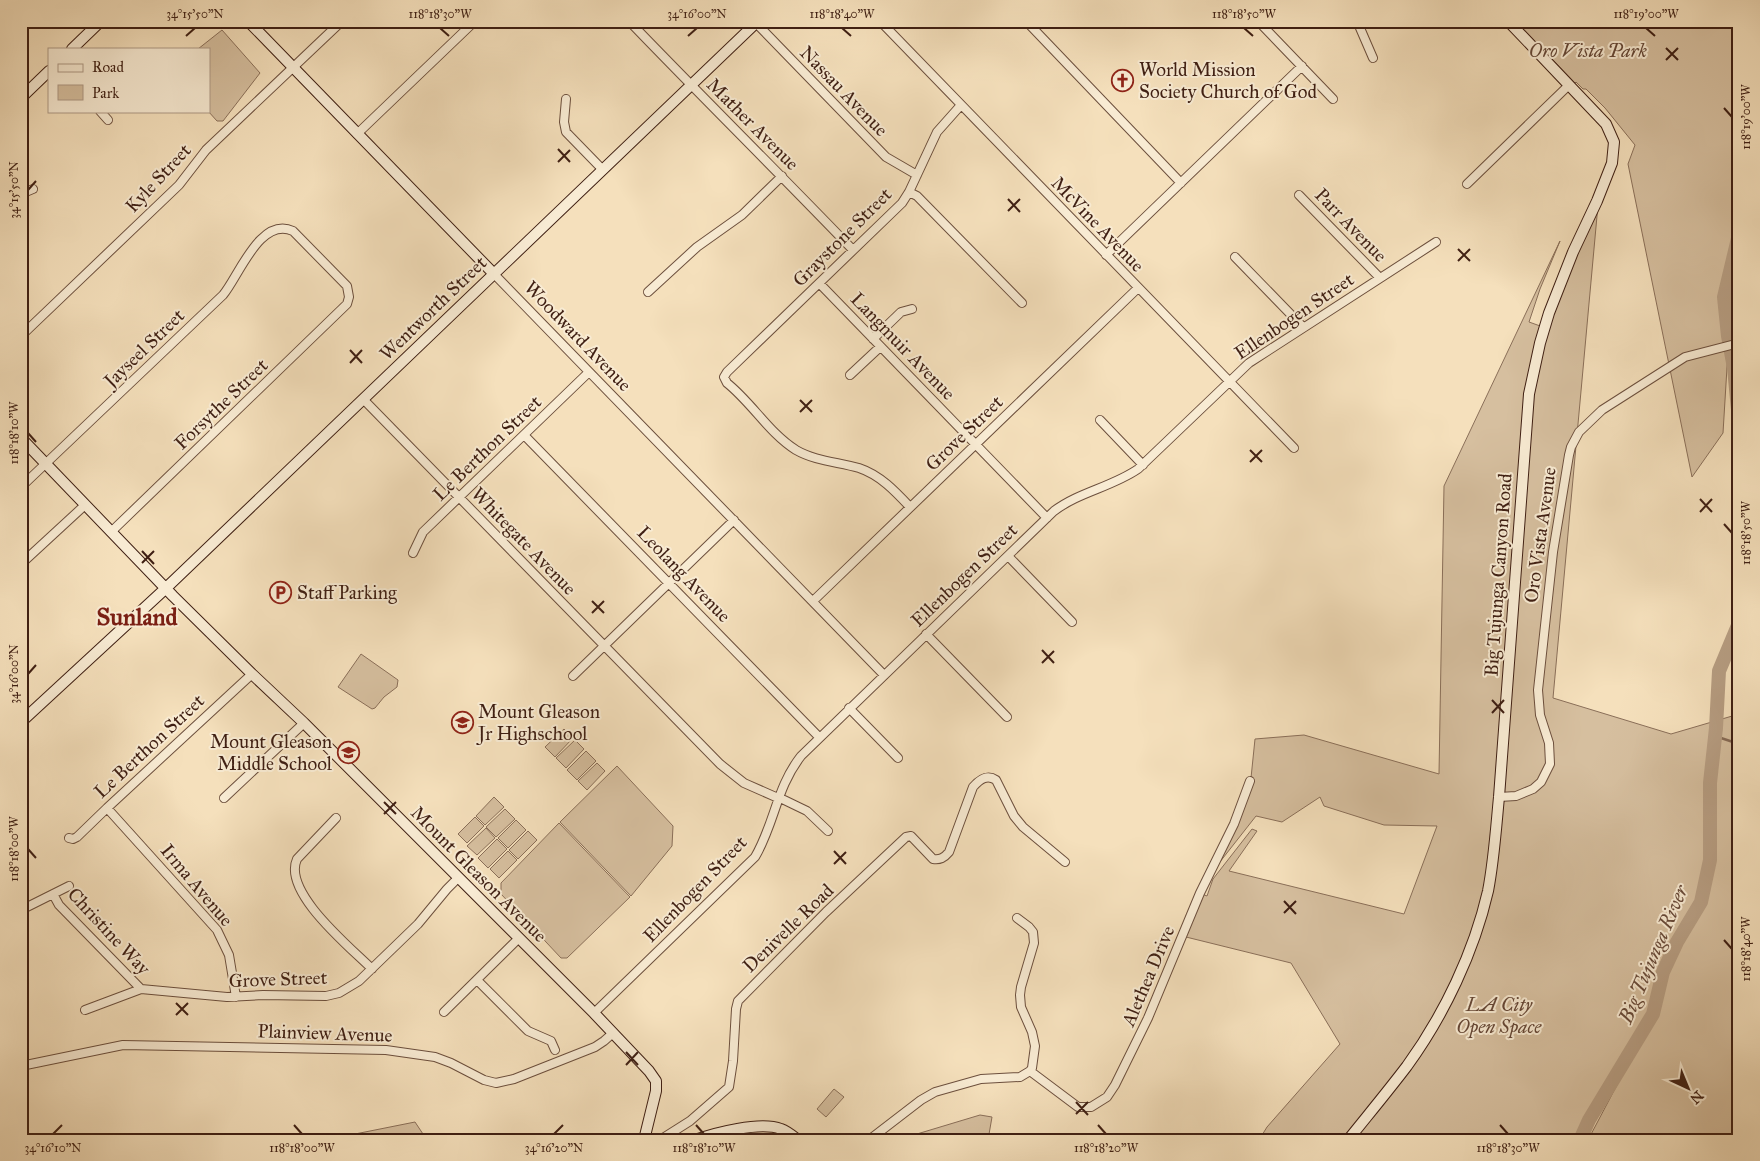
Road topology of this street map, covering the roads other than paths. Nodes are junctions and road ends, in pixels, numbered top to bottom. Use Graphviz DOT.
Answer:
graph roads {
  1 [pos="248,21"];
  2 [pos="342,21"];
  3 [pos="475,21"];
  4 [pos="629,21"];
  5 [pos="880,21"];
  6 [pos="1026,21"];
  7 [pos="1258,21"];
  8 [pos="1357,21"];
  9 [pos="1508,21"];
  10 [pos="756,22"];
  11 [pos="96,23"];
  12 [pos="73,48"];
  13 [pos="1374,58"];
  14 [pos="1302,66"];
  15 [pos="293,68"];
  16 [pos="48,72"];
  17 [pos="691,85"];
  18 [pos="1569,85"];
  19 [pos="21,98"];
  20 [pos="566,98"];
  21 [pos="1333,99"];
  22 [pos="961,105"];
  23 [pos="101,112"];
  24 [pos="108,120"];
  25 [pos="357,134"];
  26 [pos="603,170"];
  27 [pos="917,175"];
  28 [pos="782,176"];
  29 [pos="1181,183"];
  30 [pos="1467,184"];
  31 [pos="34,188"];
  32 [pos="909,192"];
  33 [pos="21,194"];
  34 [pos="1299,195"];
  35 [pos="1436,242"];
  36 [pos="854,250"];
  37 [pos="1106,255"];
  38 [pos="1235,257"];
  39 [pos="494,274"];
  40 [pos="1380,278"];
  41 [pos="819,283"];
  42 [pos="1138,288"];
  43 [pos="648,292"];
  44 [pos="349,297"];
  45 [pos="1022,303"];
  46 [pos="912,309"];
  47 [pos="1304,328"];
  48 [pos="21,336"];
  49 [pos="873,340"];
  50 [pos="1739,343"];
  51 [pos="880,347"];
  52 [pos="589,372"];
  53 [pos="850,375"];
  54 [pos="1229,382"];
  55 [pos="363,399"];
  56 [pos="1100,420"];
  57 [pos="524,435"];
  58 [pos="21,438"];
  59 [pos="976,444"];
  60 [pos="1294,448"];
  61 [pos="46,464"];
  62 [pos="1143,465"];
  63 [pos="21,487"];
  64 [pos="459,498"];
  65 [pos="85,505"];
  66 [pos="910,507"];
  67 [pos="1047,518"];
  68 [pos="734,520"];
  69 [pos="111,532"];
  70 [pos="413,552"];
  71 [pos="1008,556"];
  72 [pos="21,564"];
  73 [pos="669,583"];
  74 [pos="165,589"];
  75 [pos="813,601"];
  76 [pos="1072,622"];
  77 [pos="926,634"];
  78 [pos="604,646"];
  79 [pos="252,674"];
  80 [pos="884,675"];
  81 [pos="573,676"];
  82 [pos="849,708"];
  83 [pos="1007,718"];
  84 [pos="21,722"];
  85 [pos="304,723"];
  86 [pos="819,737"];
  87 [pos="898,758"];
  88 [pos="1250,781"];
  89 [pos="778,797"];
  90 [pos="1499,797"];
  91 [pos="224,798"];
  92 [pos="107,808"];
  93 [pos="336,818"];
  94 [pos="828,831"];
  95 [pos="69,838"];
  96 [pos="1066,862"];
  97 [pos="458,878"];
  98 [pos="69,886"];
  99 [pos="52,894"];
  100 [pos="21,910"];
  101 [pos="1017,918"];
  102 [pos="518,939"];
  103 [pos="372,969"];
  104 [pos="477,980"];
  105 [pos="142,989"];
  106 [pos="236,997"];
  107 [pos="85,1010"];
  108 [pos="444,1012"];
  109 [pos="594,1013"];
  110 [pos="613,1033"];
  111 [pos="555,1050"];
  112 [pos="21,1066"];
  113 [pos="1030,1071"];
  114 [pos="644,1140"];
  115 [pos="660,1140"];
  116 [pos="695,1140"];
  117 [pos="798,1140"];
  118 [pos="869,1140"];
  119 [pos="1348,1140"];
  1 -- 15 [label="street, Woodward Avenue"];
  2 -- 15 [label="street, Kyle Street"];
  3 -- 25 [label="street"];
  4 -- 17 [label="street, Mather Avenue"];
  5 -- 22 [label="street, McVine Avenue"];
  6 -- 29 [label="street"];
  7 -- 14 [label="street"];
  8 -- 13 [label="street"];
  9 -- 18 [label="street"];
  10 -- 17 [label="street, Wentworth Street"];
  10 -- 27 [label="street, Nassau Avenue"];
  11 -- 12 [label="street"];
  14 -- 21 [label="street"];
  14 -- 29 [label="street"];
  15 -- 25 [label="street, Woodward Avenue"];
  15 -- 48 [label="street, Kyle Street"];
  16 -- 19 [label="street"];
  17 -- 26 [label="street, Wentworth Street"];
  17 -- 28 [label="street, Mather Avenue"];
  18 -- 30 [label="street"];
  18 -- 90 [label="street, Big Tujunga Canyon Road"];
  20 -- 26 [label="street"];
  22 -- 27 [label="street, Graystone Street"];
  22 -- 37 [label="street, McVine Avenue"];
  23 -- 24 [label="street"];
  25 -- 39 [label="street, Woodward Avenue"];
  26 -- 39 [label="street, Wentworth Street"];
  27 -- 32 [label="street, Graystone Street"];
  28 -- 36 [label="street, Mather Avenue"];
  28 -- 43 [label="street"];
  29 -- 37 [label="street"];
  31 -- 33 [label="street"];
  32 -- 36 [label="street, Graystone Street"];
  32 -- 45 [label="street"];
  34 -- 40 [label="street, Parr Avenue"];
  35 -- 40 [label="street, Ellenbogen Street"];
  36 -- 41 [label="street, Graystone Street"];
  37 -- 42 [label="street, McVine Avenue"];
  38 -- 47 [label="street"];
  39 -- 52 [label="street, Woodward Avenue"];
  39 -- 55 [label="street, Wentworth Street"];
  40 -- 47 [label="street, Ellenbogen Street"];
  41 -- 49 [label="street, Langmuir Avenue"];
  41 -- 66 [label="street, Graystone Street"];
  42 -- 54 [label="street, McVine Avenue"];
  42 -- 59 [label="street, Grove Street"];
  44 -- 61 [label="street, Jayseel Street"];
  44 -- 69 [label="street, Forsythe Street"];
  46 -- 49 [label="street"];
  47 -- 54 [label="street, Ellenbogen Street"];
  49 -- 51 [label="street, Langmuir Avenue"];
  50 -- 90 [label="street, Oro Vista Avenue"];
  51 -- 53 [label="street"];
  51 -- 59 [label="street, Langmuir Avenue"];
  52 -- 57 [label="street, Le Berthon Street"];
  52 -- 68 [label="street, Woodward Avenue"];
  54 -- 60 [label="street, McVine Avenue"];
  54 -- 62 [label="street, Ellenbogen Street"];
  55 -- 64 [label="street, Whitegate Avenue"];
  55 -- 74 [label="street, Wentworth Street"];
  56 -- 62 [label="street"];
  57 -- 64 [label="street, Le Berthon Street"];
  57 -- 73 [label="street, Leolang Avenue"];
  58 -- 61 [label="street, Mount Gleason Avenue"];
  59 -- 66 [label="street, Grove Street"];
  59 -- 67 [label="street, Langmuir Avenue"];
  61 -- 63 [label="street, Jayseel Street"];
  61 -- 65 [label="street, Mount Gleason Avenue"];
  62 -- 67 [label="street, Ellenbogen Street"];
  64 -- 70 [label="street, Le Berthon Street"];
  64 -- 78 [label="street, Whitegate Avenue"];
  65 -- 69 [label="street, Mount Gleason Avenue"];
  65 -- 72 [label="street"];
  66 -- 75 [label="street, Grove Street"];
  67 -- 71 [label="street, Ellenbogen Street"];
  68 -- 73 [label="street"];
  68 -- 75 [label="street, Woodward Avenue"];
  69 -- 74 [label="street, Mount Gleason Avenue"];
  71 -- 76 [label="street"];
  71 -- 77 [label="street, Ellenbogen Street"];
  73 -- 78 [label="street"];
  73 -- 86 [label="street, Leolang Avenue"];
  74 -- 79 [label="street, Mount Gleason Avenue"];
  74 -- 84 [label="street, Wentworth Street"];
  75 -- 80 [label="street, Woodward Avenue"];
  77 -- 80 [label="street, Ellenbogen Street"];
  77 -- 83 [label="street"];
  78 -- 81 [label="street"];
  78 -- 89 [label="street, Whitegate Avenue"];
  79 -- 85 [label="street, Mount Gleason Avenue"];
  79 -- 92 [label="street, Le Berthon Street"];
  80 -- 82 [label="street, Ellenbogen Street"];
  82 -- 86 [label="street, Ellenbogen Street"];
  82 -- 87 [label="street"];
  85 -- 91 [label="street"];
  85 -- 97 [label="street, Mount Gleason Avenue"];
  86 -- 89 [label="street, Ellenbogen Street"];
  88 -- 113 [label="street, Alethea Drive"];
  89 -- 94 [label="street, Whitegate Avenue"];
  89 -- 109 [label="street, Ellenbogen Street"];
  90 -- 119 [label="street, Big Tujunga Canyon Road"];
  92 -- 95 [label="street, Le Berthon Street"];
  92 -- 106 [label="street, Irma Avenue"];
  93 -- 103 [label="street"];
  96 -- 115 [label="street, Denivelle Road"];
  97 -- 102 [label="street, Mount Gleason Avenue"];
  97 -- 103 [label="street, Grove Street"];
  98 -- 99 [label="street"];
  99 -- 100 [label="street"];
  99 -- 105 [label="street, Christine Way"];
  101 -- 113 [label="street"];
  102 -- 104 [label="street"];
  102 -- 109 [label="street, Mount Gleason Avenue"];
  103 -- 106 [label="street, Grove Street"];
  104 -- 108 [label="street"];
  104 -- 111 [label="street"];
  105 -- 106 [label="street, Grove Street"];
  105 -- 107 [label="street, Grove Street"];
  109 -- 110 [label="street, Mount Gleason Avenue"];
  110 -- 112 [label="street, Plainview Avenue"];
  110 -- 114 [label="street, Mount Gleason Avenue"];
  113 -- 118 [label="street"];
  116 -- 117 [label="street"];
}
